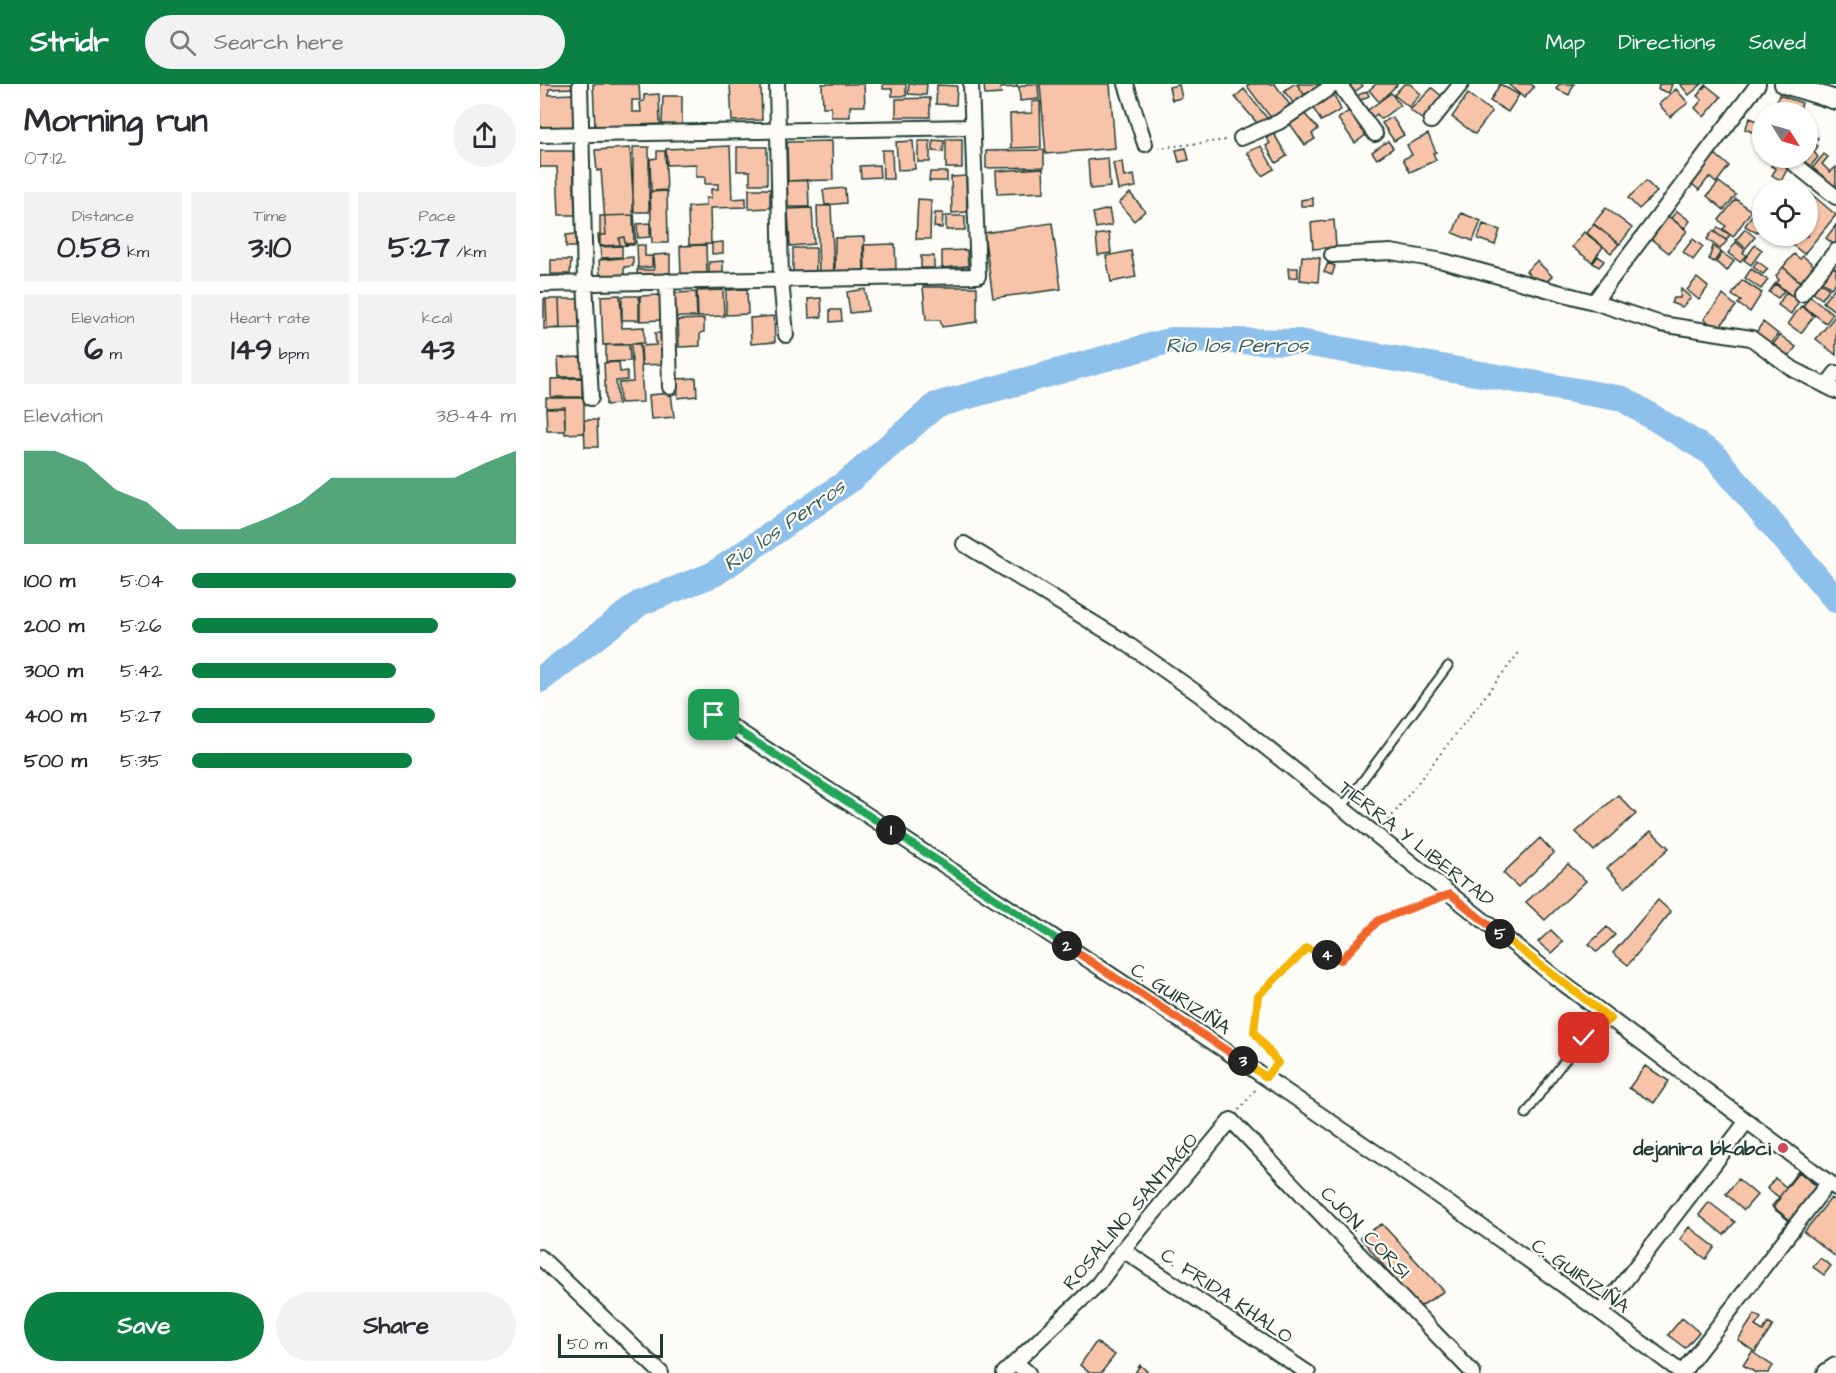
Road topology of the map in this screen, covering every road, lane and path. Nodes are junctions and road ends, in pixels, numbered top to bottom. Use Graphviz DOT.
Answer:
graph roads {
  1 [pos="580,84"];
  2 [pos="777,84"];
  3 [pos="971,84"];
  4 [pos="1126,84"];
  5 [pos="1335,84"];
  6 [pos="1339,84"];
  7 [pos="1461,84"];
  8 [pos="1758,84"];
  9 [pos="1784,84"];
  10 [pos="1836,100"];
  11 [pos="1431,121"];
  12 [pos="972,127"];
  13 [pos="779,129"];
  14 [pos="581,133"];
  15 [pos="1375,134"];
  16 [pos="540,135"];
  17 [pos="1241,138"];
  18 [pos="1145,144"];
  19 [pos="1800,168"];
  20 [pos="1836,197"];
  21 [pos="1836,251"];
  22 [pos="1332,255"];
  23 [pos="781,279"];
  24 [pos="667,281"];
  25 [pos="585,282"];
  26 [pos="540,284"];
  27 [pos="1801,294"];
  28 [pos="1594,302"];
  29 [pos="786,336"];
  30 [pos="1836,374"];
  31 [pos="670,387"];
  32 [pos="1831,389"];
  33 [pos="591,398"];
  34 [pos="964,544"];
  35 [pos="1521,650"];
  36 [pos="1448,666"];
  37 [pos="714,715"];
  38 [pos="1342,808"];
  39 [pos="1377,836"];
  40 [pos="1450,894"];
  41 [pos="1611,1019"];
  42 [pos="1266,1077"];
  43 [pos="1526,1114"];
  44 [pos="1231,1120"];
  45 [pos="1747,1121"];
  46 [pos="1832,1185"];
  47 [pos="1123,1250"];
  48 [pos="540,1257"];
  49 [pos="1601,1312"];
  50 [pos="1016,1363"];
  51 [pos="1836,1366"];
  52 [pos="1680,1371"];
  53 [pos="661,1373"];
  54 [pos="1004,1373"];
  55 [pos="1029,1373"];
  56 [pos="1308,1373"];
  57 [pos="1473,1373"];
  58 [pos="1827,1373"];
  1 -- 14 [label="street"];
  2 -- 13 [label="street"];
  3 -- 12 [label="street"];
  4 -- 18 [label="street"];
  5 -- 17 [label="street"];
  6 -- 15 [label="street"];
  7 -- 11 [label="street"];
  8 -- 28 [label="street"];
  9 -- 10 [label="street"];
  12 -- 13 [label="street"];
  12 -- 23 [label="street"];
  13 -- 14 [label="street"];
  13 -- 23 [label="street"];
  14 -- 16 [label="street"];
  14 -- 25 [label="street"];
  17 -- 18 [label="path"];
  19 -- 20 [label="street"];
  21 -- 27 [label="street"];
  22 -- 28 [label="street"];
  23 -- 24 [label="street"];
  23 -- 29 [label="street"];
  24 -- 25 [label="street"];
  24 -- 31 [label="street"];
  25 -- 26 [label="street"];
  25 -- 33 [label="street"];
  28 -- 32 [label="street"];
  30 -- 32 [label="street"];
  34 -- 38 [label="street, TIERRA Y LIBERTAD"];
  35 -- 39 [label="path"];
  36 -- 38 [label="lane"];
  37 -- 42 [label="street, C. GUIRIZIÑA"];
  38 -- 39 [label="street, TIERRA Y LIBERTAD"];
  39 -- 40 [label="street, TIERRA Y LIBERTAD"];
  40 -- 41 [label="street, TIERRA Y LIBERTAD"];
  40 -- 42 [label="path"];
  41 -- 43 [label="lane"];
  41 -- 45 [label="street, TIERRA Y LIBERTAD"];
  42 -- 44 [label="path"];
  42 -- 49 [label="street, C. GUIRIZIÑA"];
  44 -- 47 [label="street, ROSALINO SANTIAGO"];
  44 -- 57 [label="street, CJON. CORSI"];
  45 -- 46 [label="street, TIERRA Y LIBERTAD"];
  45 -- 49 [label="street"];
  46 -- 52 [label="street"];
  47 -- 50 [label="street, ROSALINO SANTIAGO"];
  47 -- 56 [label="street, C. FRIDA KHALO"];
  48 -- 53 [label="street"];
  49 -- 52 [label="street, C. GUIRIZIÑA"];
  50 -- 54 [label="street, ROSALINO SANTIAGO"];
  50 -- 55 [label="street"];
  51 -- 58 [label="street"];
}
